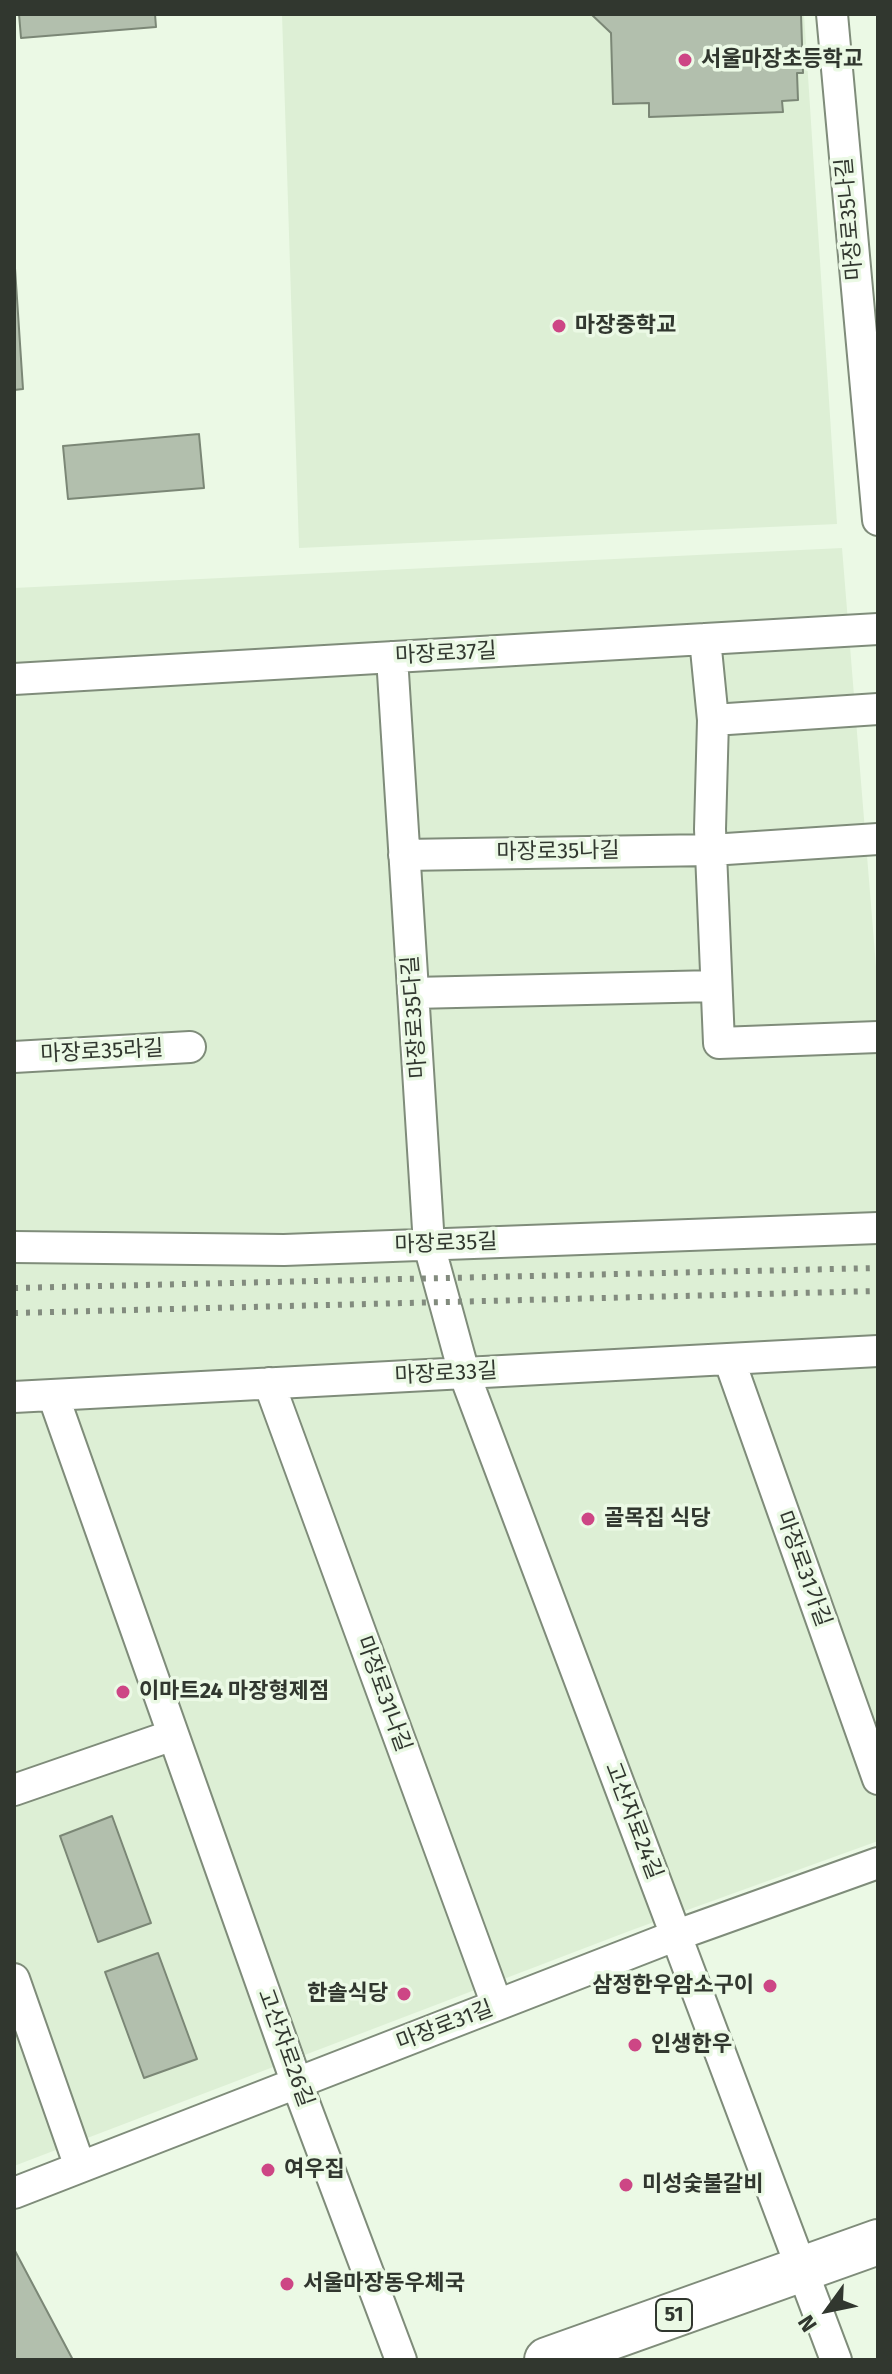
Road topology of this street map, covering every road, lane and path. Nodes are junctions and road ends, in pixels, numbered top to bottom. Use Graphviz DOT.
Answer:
graph roads {
  1 [pos="832,14"];
  2 [pos="878,520"];
  3 [pos="878,629"];
  4 [pos="705,639"];
  5 [pos="392,657"];
  6 [pos="14,679"];
  7 [pos="878,709"];
  8 [pos="713,720"];
  9 [pos="878,839"];
  10 [pos="711,850"];
  11 [pos="404,855"];
  12 [pos="716,986"];
  13 [pos="413,993"];
  14 [pos="878,1037"];
  15 [pos="190,1047"];
  16 [pos="14,1057"];
  17 [pos="878,1228"];
  18 [pos="429,1245"];
  19 [pos="14,1247"];
  20 [pos="878,1351"];
  21 [pos="729,1359"];
  22 [pos="464,1373"];
  23 [pos="269,1383"];
  24 [pos="53,1395"];
  25 [pos="14,1397"];
  26 [pos="173,1735"];
  27 [pos="878,1779"];
  28 [pos="14,1790"];
  29 [pos="878,1863"];
  30 [pos="677,1935"];
  31 [pos="14,1979"];
  32 [pos="497,2005"];
  33 [pos="297,2084"];
  34 [pos="80,2167"];
  35 [pos="14,2193"];
  36 [pos="878,2242"];
  37 [pos="801,2269"];
  38 [pos="401,2360"];
  39 [pos="547,2360"];
  40 [pos="836,2360"];
  1 -- 2 [label="street, 마장로35나길"];
  3 -- 4 [label="street, 마장로37길"];
  4 -- 5 [label="street, 마장로37길"];
  4 -- 8 [label="street"];
  5 -- 6 [label="street, 마장로37길"];
  5 -- 11 [label="street, 마장로35다길"];
  7 -- 8 [label="street"];
  8 -- 10 [label="street"];
  9 -- 10 [label="street, 마장로35나길"];
  10 -- 11 [label="street, 마장로35나길"];
  10 -- 12 [label="street"];
  11 -- 13 [label="street, 마장로35다길"];
  12 -- 13 [label="street"];
  12 -- 14 [label="street"];
  13 -- 18 [label="street, 마장로35다길"];
  15 -- 16 [label="street, 마장로35라길"];
  17 -- 18 [label="street, 마장로35길"];
  18 -- 19 [label="street, 마장로35길"];
  18 -- 22 [label="street, 마장로35다길"];
  20 -- 21 [label="street, 마장로33길"];
  21 -- 22 [label="street, 마장로33길"];
  21 -- 27 [label="street, 마장로31가길"];
  22 -- 23 [label="street, 마장로33길"];
  22 -- 30 [label="street, 고산자로24길"];
  23 -- 24 [label="street, 마장로33길"];
  23 -- 32 [label="street, 마장로31나길"];
  24 -- 25 [label="street, 마장로33길"];
  24 -- 26 [label="street, 고산자로26길"];
  26 -- 28 [label="street"];
  26 -- 33 [label="street, 고산자로26길"];
  29 -- 30 [label="street, 마장로31길"];
  30 -- 32 [label="street, 마장로31길"];
  30 -- 37 [label="street, 고산자로24길"];
  31 -- 34 [label="street"];
  32 -- 33 [label="street, 마장로31길"];
  33 -- 34 [label="street, 마장로31길"];
  33 -- 38 [label="street, 고산자로26길"];
  34 -- 35 [label="street, 마장로31길"];
  36 -- 37 [label="main road, 51"];
  37 -- 39 [label="main road, 51"];
  37 -- 40 [label="street, 고산자로24길"];
}
